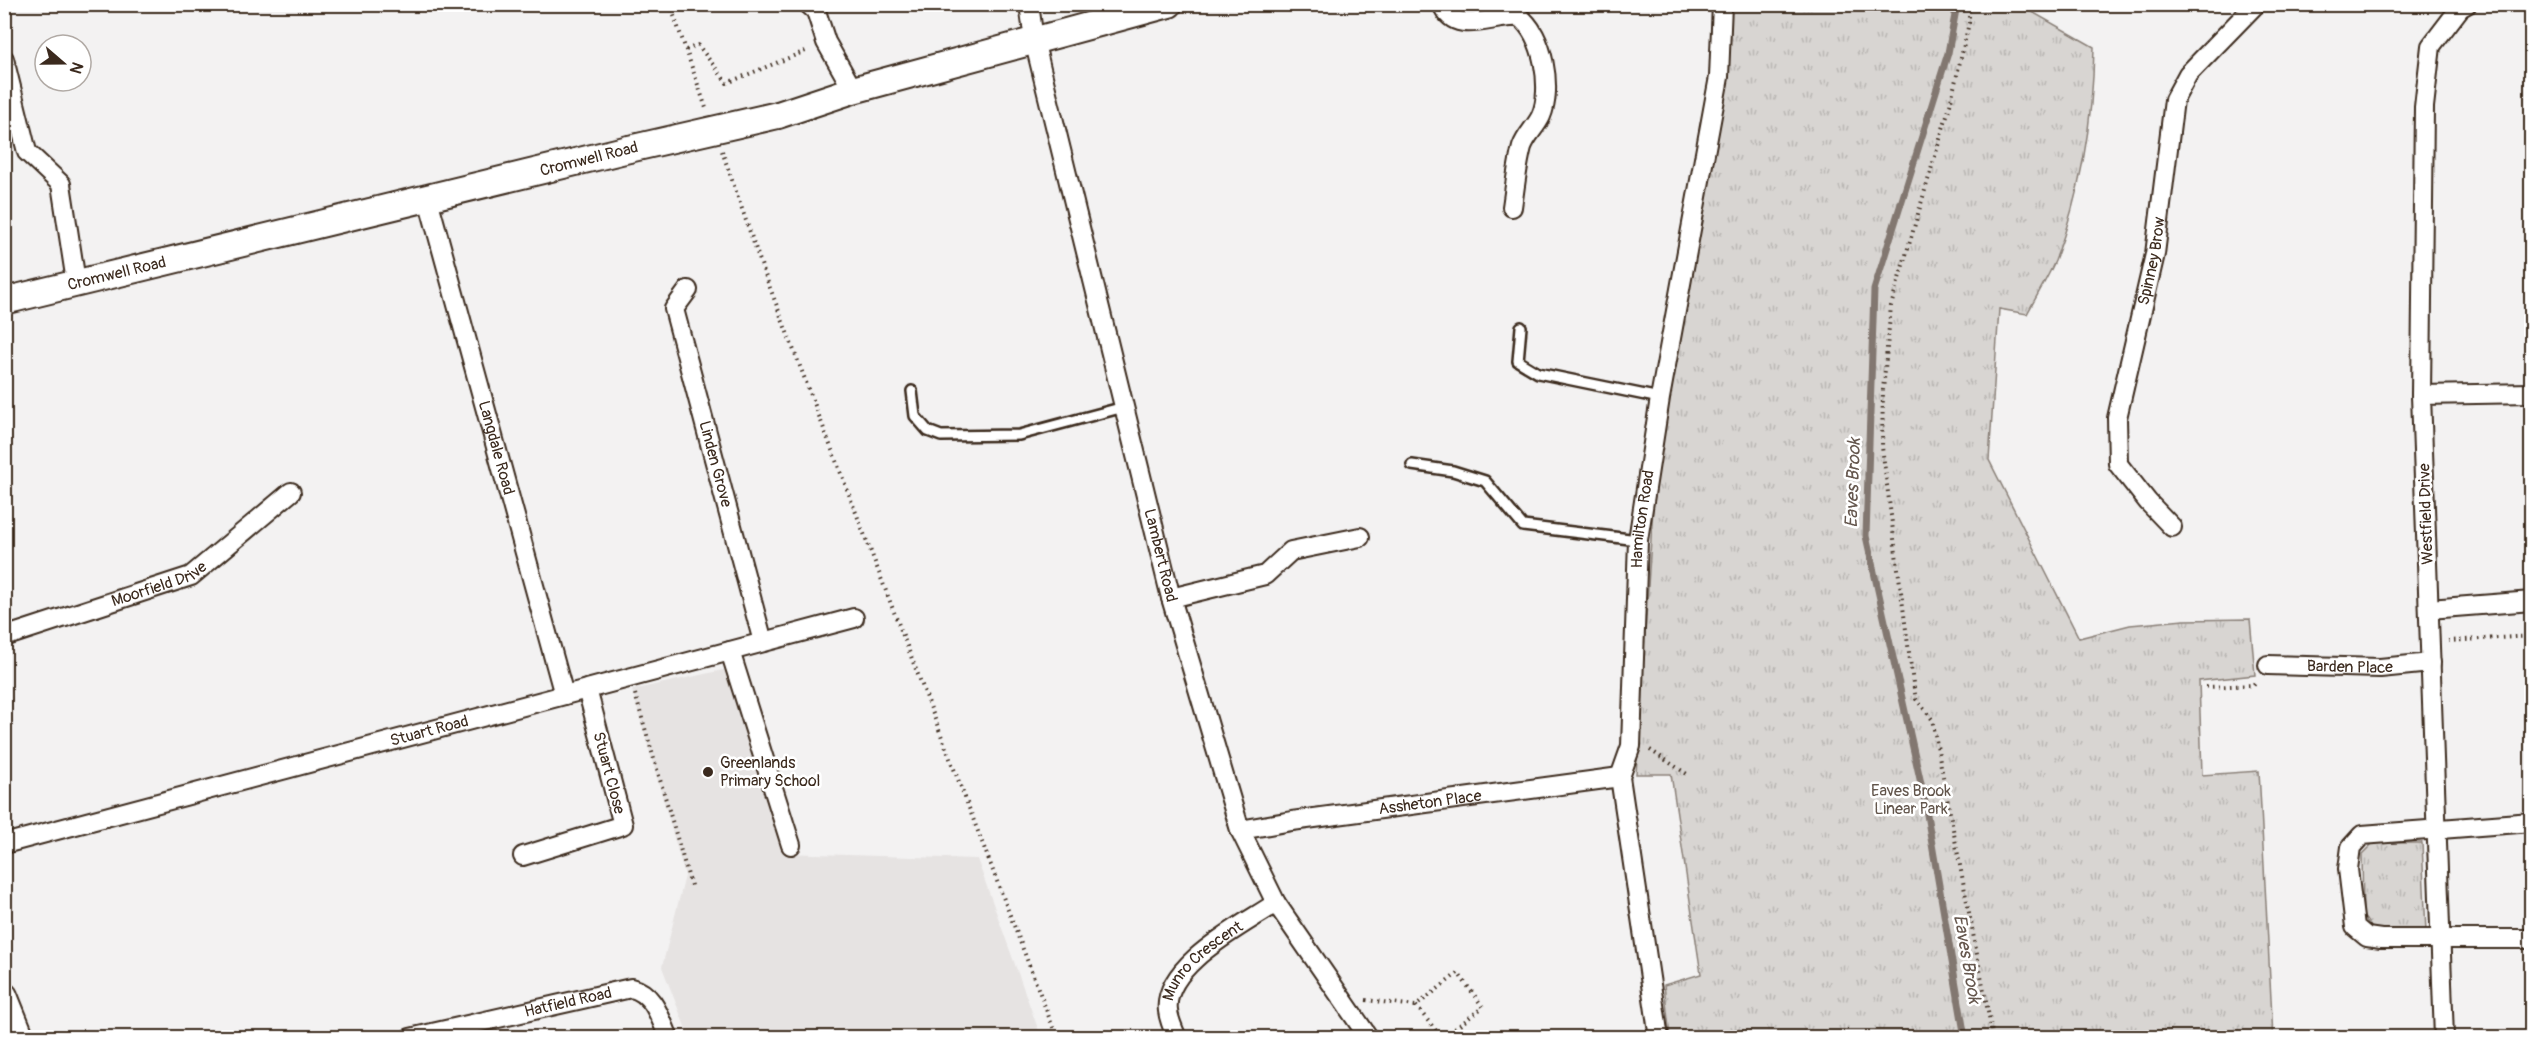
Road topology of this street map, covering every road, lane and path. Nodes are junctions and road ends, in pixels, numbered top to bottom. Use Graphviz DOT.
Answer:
graph roads {
  1 [pos="670,4"];
  2 [pos="808,4"];
  3 [pos="1029,4"];
  4 [pos="1169,4"];
  5 [pos="1442,4"];
  6 [pos="1722,4"];
  7 [pos="1969,4"];
  8 [pos="2256,4"];
  9 [pos="2467,4"];
  10 [pos="1034,40"];
  11 [pos="826,42"];
  12 [pos="686,50"];
  13 [pos="4,59"];
  14 [pos="853,90"];
  15 [pos="709,115"];
  16 [pos="720,147"];
  17 [pos="428,200"];
  18 [pos="1512,207"];
  19 [pos="76,282"];
  20 [pos="688,290"];
  21 [pos="4,301"];
  22 [pos="1521,327"];
  23 [pos="912,391"];
  24 [pos="2532,393"];
  25 [pos="2421,395"];
  26 [pos="1660,398"];
  27 [pos="1124,407"];
  28 [pos="1412,465"];
  29 [pos="291,492"];
  30 [pos="2172,527"];
  31 [pos="1360,537"];
  32 [pos="1638,540"];
  33 [pos="1171,598"];
  34 [pos="2532,601"];
  35 [pos="2429,609"];
  36 [pos="854,618"];
  37 [pos="2532,636"];
  38 [pos="4,637"];
  39 [pos="763,642"];
  40 [pos="2430,642"];
  41 [pos="730,651"];
  42 [pos="2431,663"];
  43 [pos="2268,665"];
  44 [pos="630,676"];
  45 [pos="2206,687"];
  46 [pos="586,689"];
  47 [pos="564,695"];
  48 [pos="1631,746"];
  49 [pos="1687,774"];
  50 [pos="1620,777"];
  51 [pos="2532,822"];
  52 [pos="2439,828"];
  53 [pos="1240,830"];
  54 [pos="4,844"];
  55 [pos="791,845"];
  56 [pos="524,856"];
  57 [pos="692,889"];
  58 [pos="1276,903"];
  59 [pos="2532,939"];
  60 [pos="2440,940"];
  61 [pos="4,996"];
  62 [pos="1338,996"];
  63 [pos="1416,1006"];
  64 [pos="21,1038"];
  65 [pos="410,1038"];
  66 [pos="669,1038"];
  67 [pos="1057,1038"];
  68 [pos="1177,1038"];
  69 [pos="1369,1038"];
  70 [pos="1442,1038"];
  71 [pos="1659,1038"];
  72 [pos="1993,1038"];
  73 [pos="2444,1038"];
  1 -- 12 [label="path"];
  2 -- 11 [label="street"];
  3 -- 10 [label="street, Lambert Road"];
  4 -- 10 [label="street, Cromwell Road"];
  5 -- 18 [label="street"];
  6 -- 26 [label="street, Hamilton Road"];
  7 -- 72 [label="path"];
  8 -- 30 [label="street, Spinney Brow"];
  9 -- 25 [label="street, Westfield Drive"];
  10 -- 14 [label="street, Cromwell Road"];
  10 -- 27 [label="street, Lambert Road"];
  11 -- 12 [label="path"];
  11 -- 14 [label="street"];
  12 -- 15 [label="path"];
  13 -- 19 [label="street"];
  14 -- 17 [label="street, Cromwell Road, bridge"];
  16 -- 67 [label="path"];
  17 -- 19 [label="street, Cromwell Road"];
  17 -- 47 [label="street, Langdale Road"];
  19 -- 21 [label="street, Cromwell Road"];
  20 -- 39 [label="street, Linden Grove"];
  22 -- 26 [label="lane"];
  23 -- 27 [label="lane"];
  24 -- 25 [label="street"];
  25 -- 35 [label="street, Westfield Drive"];
  26 -- 32 [label="street, Hamilton Road"];
  27 -- 33 [label="street, Lambert Road"];
  28 -- 32 [label="lane"];
  29 -- 38 [label="street, Moorfield Drive"];
  31 -- 33 [label="street"];
  32 -- 48 [label="street, Hamilton Road"];
  33 -- 53 [label="street, Lambert Road"];
  34 -- 35 [label="street"];
  35 -- 40 [label="street, Westfield Drive"];
  36 -- 39 [label="street, Stuart Road"];
  37 -- 40 [label="path"];
  39 -- 41 [label="street, Stuart Road"];
  40 -- 42 [label="street, Westfield Drive"];
  41 -- 44 [label="street, Stuart Road"];
  41 -- 55 [label="street"];
  42 -- 43 [label="street, Barden Place"];
  42 -- 52 [label="street, Westfield Drive"];
  43 -- 45 [label="path"];
  44 -- 46 [label="street, Stuart Road"];
  44 -- 57 [label="path"];
  46 -- 47 [label="street, Stuart Road"];
  46 -- 56 [label="street, Stuart Close"];
  47 -- 54 [label="street, Stuart Road"];
  48 -- 49 [label="path"];
  48 -- 50 [label="street, Hamilton Road"];
  50 -- 53 [label="street, Assheton Place"];
  50 -- 71 [label="street, Hamilton Road"];
  51 -- 52 [label="street"];
  52 -- 60 [label="street, Westfield Drive"];
  52 -- 60 [label="street"];
  53 -- 58 [label="street, Lambert Road"];
  58 -- 62 [label="street, Lambert Road"];
  58 -- 68 [label="street, Munro Crescent"];
  59 -- 60 [label="street"];
  60 -- 73 [label="street, Westfield Drive"];
  61 -- 64 [label="street"];
  62 -- 63 [label="path"];
  62 -- 69 [label="street, Lambert Road"];
  63 -- 70 [label="path"];
  63 -- 70 [label="path"];
  65 -- 66 [label="street, Hatfield Road"];
}
